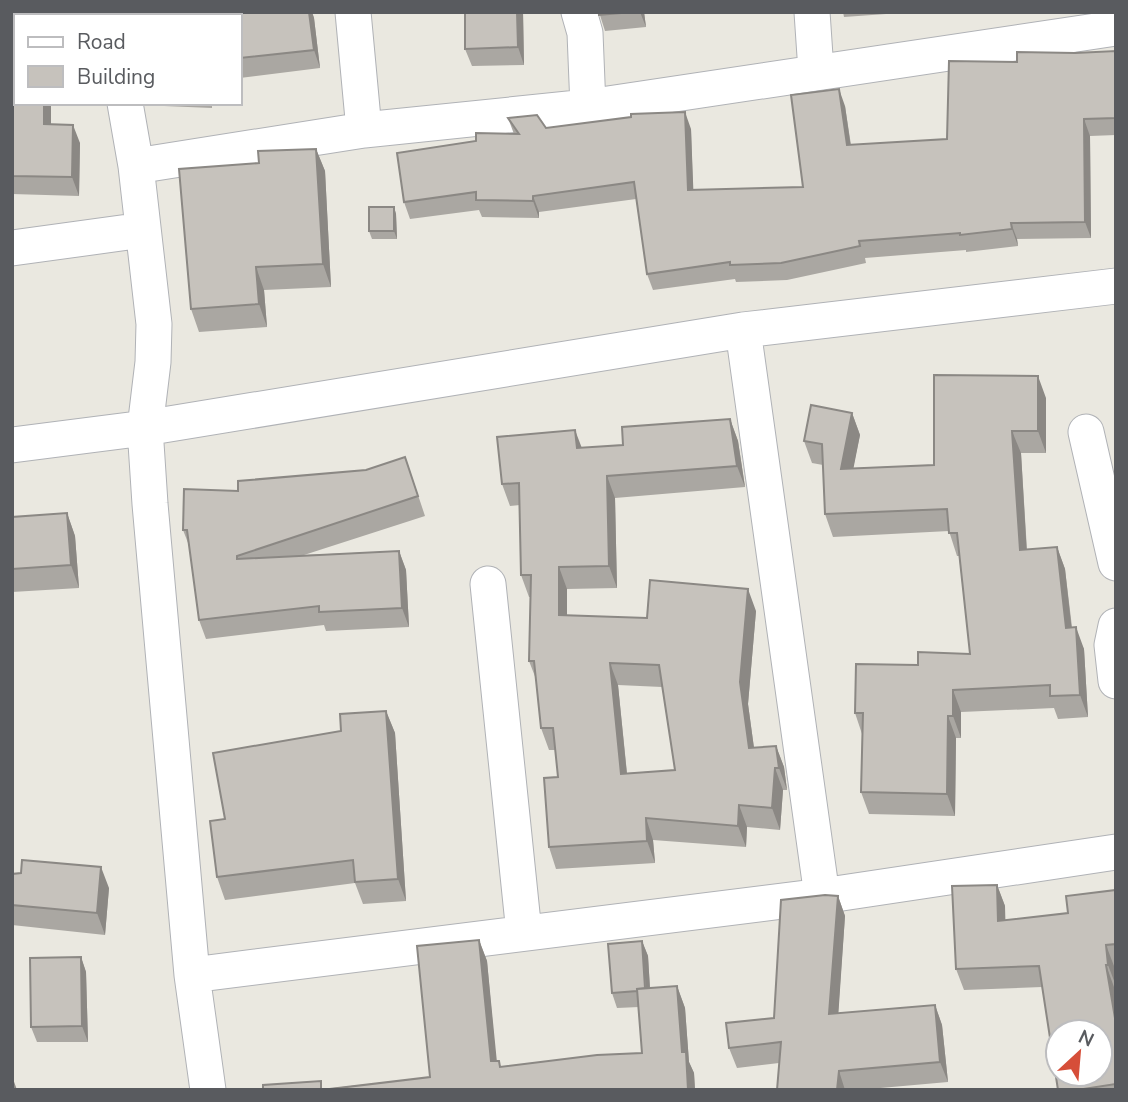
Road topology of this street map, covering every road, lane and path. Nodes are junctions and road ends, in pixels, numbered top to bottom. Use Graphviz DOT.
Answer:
graph roads {
  1 [pos="353,12"];
  2 [pos="579,12"];
  3 [pos="812,12"];
  4 [pos="1116,28"];
  5 [pos="816,71"];
  6 [pos="125,105"];
  7 [pos="588,107"];
  8 [pos="364,130"];
  9 [pos="136,166"];
  10 [pos="143,230"];
  11 [pos="12,248"];
  12 [pos="1116,286"];
  13 [pos="743,330"];
  14 [pos="145,428"];
  15 [pos="1086,432"];
  16 [pos="12,445"];
  17 [pos="1116,563"];
  18 [pos="488,584"];
  19 [pos="1116,626"];
  20 [pos="1116,681"];
  21 [pos="1116,852"];
  22 [pos="822,896"];
  23 [pos="524,933"];
  24 [pos="192,975"];
  25 [pos="208,1090"];
  1 -- 8 [label="street"];
  2 -- 7 [label="street"];
  3 -- 5 [label="street"];
  4 -- 5 [label="street"];
  5 -- 7 [label="street"];
  6 -- 9 [label="street"];
  7 -- 8 [label="street"];
  8 -- 9 [label="street"];
  9 -- 10 [label="street"];
  10 -- 11 [label="street"];
  10 -- 14 [label="street"];
  12 -- 13 [label="street"];
  13 -- 14 [label="street"];
  13 -- 22 [label="street"];
  14 -- 16 [label="street"];
  14 -- 24 [label="street"];
  15 -- 17 [label="street"];
  18 -- 23 [label="street"];
  19 -- 20 [label="street"];
  21 -- 22 [label="street"];
  22 -- 23 [label="street"];
  23 -- 24 [label="street"];
  24 -- 25 [label="street"];
}
